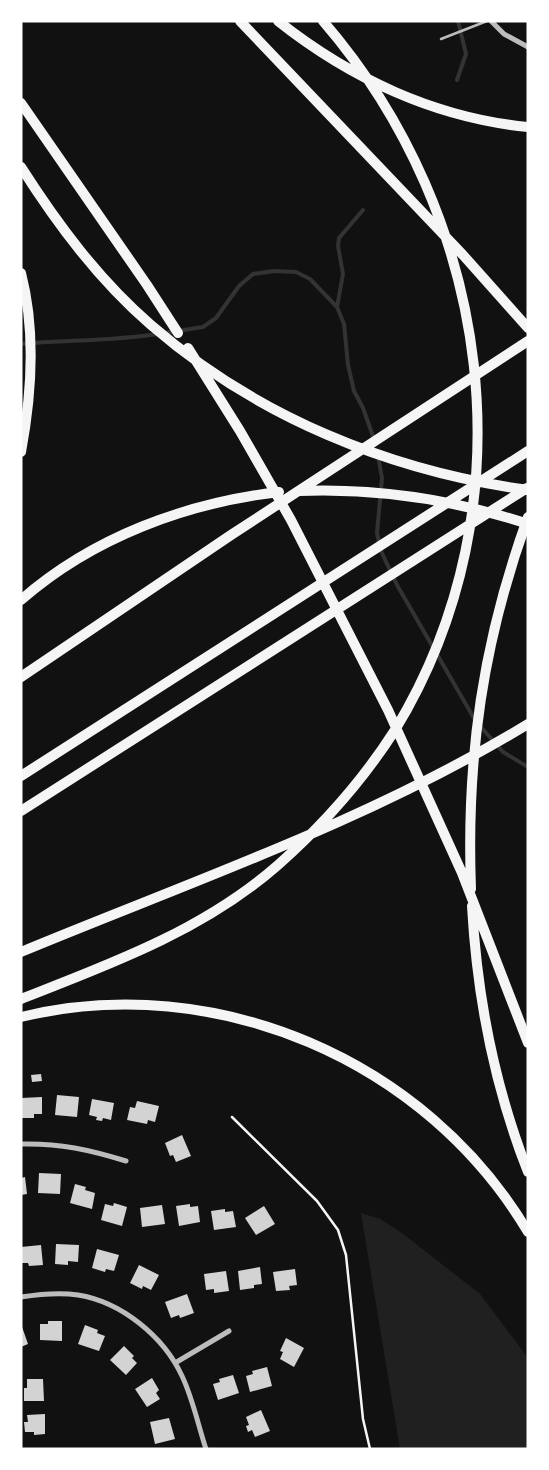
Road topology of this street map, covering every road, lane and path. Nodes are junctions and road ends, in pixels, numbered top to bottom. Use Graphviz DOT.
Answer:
graph roads {
  1 [pos="240,21"];
  2 [pos="278,21"];
  3 [pos="323,21"];
  4 [pos="489,21"];
  5 [pos="441,39"];
  6 [pos="528,46"];
  7 [pos="21,104"];
  8 [pos="528,127"];
  9 [pos="21,167"];
  10 [pos="21,273"];
  11 [pos="528,328"];
  12 [pos="178,333"];
  13 [pos="528,341"];
  14 [pos="188,348"];
  15 [pos="528,451"];
  16 [pos="21,452"];
  17 [pos="528,488"];
  18 [pos="528,517"];
  19 [pos="528,524"];
  20 [pos="25,597"];
  21 [pos="21,677"];
  22 [pos="528,724"];
  23 [pos="21,776"];
  24 [pos="21,811"];
  25 [pos="21,952"];
  26 [pos="21,999"];
  27 [pos="21,1016"];
  28 [pos="528,1043"];
  29 [pos="232,1117"];
  30 [pos="21,1144"];
  31 [pos="126,1161"];
  32 [pos="528,1172"];
  33 [pos="528,1232"];
  34 [pos="21,1297"];
  35 [pos="229,1331"];
  36 [pos="175,1363"];
  37 [pos="206,1449"];
  38 [pos="370,1449"];
  1 -- 11 [label="highway"];
  2 -- 8 [label="highway"];
  3 -- 26 [label="highway"];
  4 -- 5 [label="lane"];
  4 -- 6 [label="street"];
  7 -- 12 [label="highway"];
  9 -- 17 [label="highway"];
  10 -- 16 [label="highway"];
  13 -- 21 [label="highway"];
  14 -- 28 [label="highway"];
  15 -- 23 [label="highway"];
  17 -- 24 [label="highway"];
  18 -- 32 [label="highway"];
  19 -- 20 [label="highway"];
  22 -- 25 [label="highway"];
  27 -- 33 [label="highway"];
  29 -- 38 [label="path"];
  30 -- 31 [label="street"];
  34 -- 36 [label="street"];
  35 -- 36 [label="street"];
  36 -- 37 [label="street"];
}
